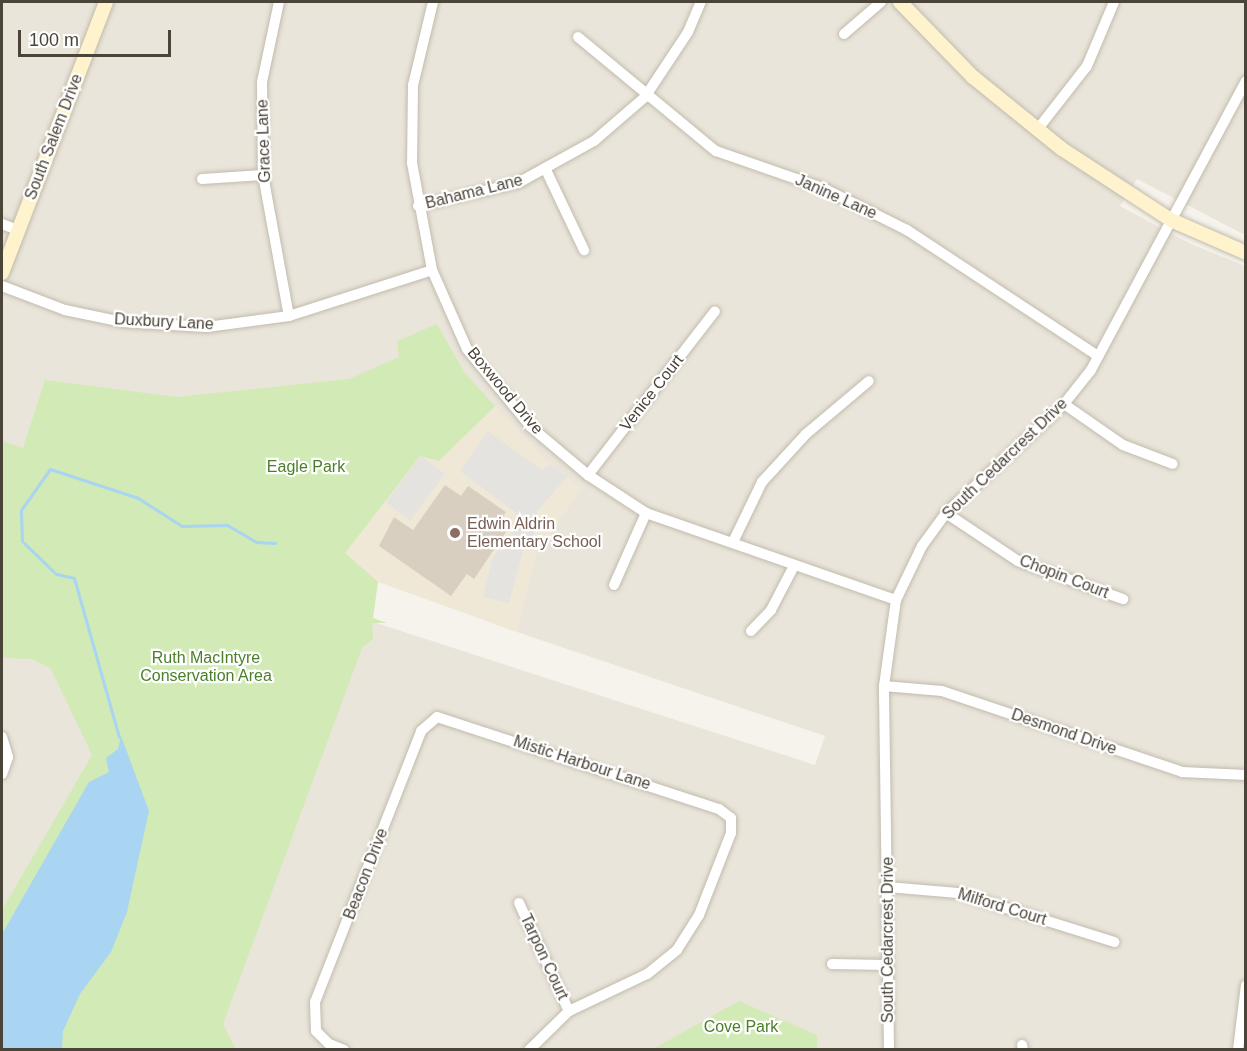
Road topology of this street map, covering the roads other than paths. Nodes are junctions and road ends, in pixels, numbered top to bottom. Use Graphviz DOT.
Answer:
graph roads {
  1 [pos="106,2"];
  2 [pos="279,2"];
  3 [pos="433,2"];
  4 [pos="701,2"];
  5 [pos="881,2"];
  6 [pos="900,2"];
  7 [pos="1114,2"];
  8 [pos="843,34"];
  9 [pos="578,37"];
  10 [pos="1245,81"];
  11 [pos="645,97"];
  12 [pos="1037,130"];
  13 [pos="546,170"];
  14 [pos="263,175"];
  15 [pos="202,179"];
  16 [pos="418,206"];
  17 [pos="1171,220"];
  18 [pos="2,224"];
  19 [pos="18,230"];
  20 [pos="584,250"];
  21 [pos="1245,253"];
  22 [pos="432,270"];
  23 [pos="2,273"];
  24 [pos="2,286"];
  25 [pos="715,311"];
  26 [pos="289,316"];
  27 [pos="1098,356"];
  28 [pos="869,381"];
  29 [pos="1064,404"];
  30 [pos="1173,464"];
  31 [pos="588,476"];
  32 [pos="646,513"];
  33 [pos="946,513"];
  34 [pos="733,542"];
  35 [pos="794,566"];
  36 [pos="614,585"];
  37 [pos="896,600"];
  38 [pos="1123,600"];
  39 [pos="751,631"];
  40 [pos="884,686"];
  41 [pos="429,719"];
  42 [pos="2,737"];
  43 [pos="2,774"];
  44 [pos="1245,775"];
  45 [pos="888,887"];
  46 [pos="519,903"];
  47 [pos="1114,942"];
  48 [pos="832,964"];
  49 [pos="886,964"];
  50 [pos="1245,985"];
  51 [pos="569,1011"];
  52 [pos="344,1050"];
  53 [pos="529,1050"];
  54 [pos="889,1050"];
  55 [pos="1238,1050"];
  1 -- 19 [label="street, South Salem Drive"];
  2 -- 14 [label="street, Grace Lane"];
  3 -- 16 [label="street, Boxwood Drive"];
  4 -- 11 [label="street, Bahama Lane"];
  5 -- 8 [label="street"];
  6 -- 12 [label="street"];
  7 -- 12 [label="street"];
  9 -- 11 [label="street, Janine Lane"];
  10 -- 17 [label="street, South Cedarcrest Drive"];
  11 -- 13 [label="street, Bahama Lane"];
  11 -- 27 [label="street, Janine Lane"];
  12 -- 17 [label="street"];
  13 -- 16 [label="street, Bahama Lane"];
  13 -- 20 [label="street"];
  14 -- 15 [label="street"];
  14 -- 26 [label="street, Grace Lane"];
  16 -- 22 [label="street, Boxwood Drive"];
  17 -- 21 [label="street"];
  17 -- 27 [label="street, South Cedarcrest Drive"];
  18 -- 19 [label="street"];
  19 -- 23 [label="street, South Salem Drive"];
  22 -- 26 [label="street, Duxbury Lane"];
  22 -- 31 [label="street, Boxwood Drive"];
  24 -- 26 [label="street, Duxbury Lane"];
  25 -- 31 [label="street, Venice Court"];
  27 -- 29 [label="street, South Cedarcrest Drive"];
  28 -- 34 [label="street"];
  29 -- 30 [label="street"];
  29 -- 33 [label="street, South Cedarcrest Drive"];
  31 -- 32 [label="street, Boxwood Drive"];
  32 -- 34 [label="street, Boxwood Drive"];
  32 -- 36 [label="street"];
  33 -- 37 [label="street, South Cedarcrest Drive"];
  33 -- 38 [label="street, Chopin Court"];
  34 -- 35 [label="street, Boxwood Drive"];
  35 -- 37 [label="street, Boxwood Drive"];
  35 -- 39 [label="street"];
  37 -- 40 [label="street, South Cedarcrest Drive"];
  40 -- 44 [label="street, Desmond Drive"];
  40 -- 45 [label="street, South Cedarcrest Drive"];
  41 -- 51 [label="street, Mistic Harbour Lane"];
  41 -- 52 [label="street, Beacon Drive"];
  42 -- 43 [label="street"];
  45 -- 47 [label="street, Milford Court"];
  45 -- 49 [label="street, South Cedarcrest Drive"];
  46 -- 51 [label="street, Tarpon Court"];
  48 -- 49 [label="street"];
  49 -- 54 [label="street, South Cedarcrest Drive"];
  50 -- 55 [label="street"];
  51 -- 53 [label="street"];
}
